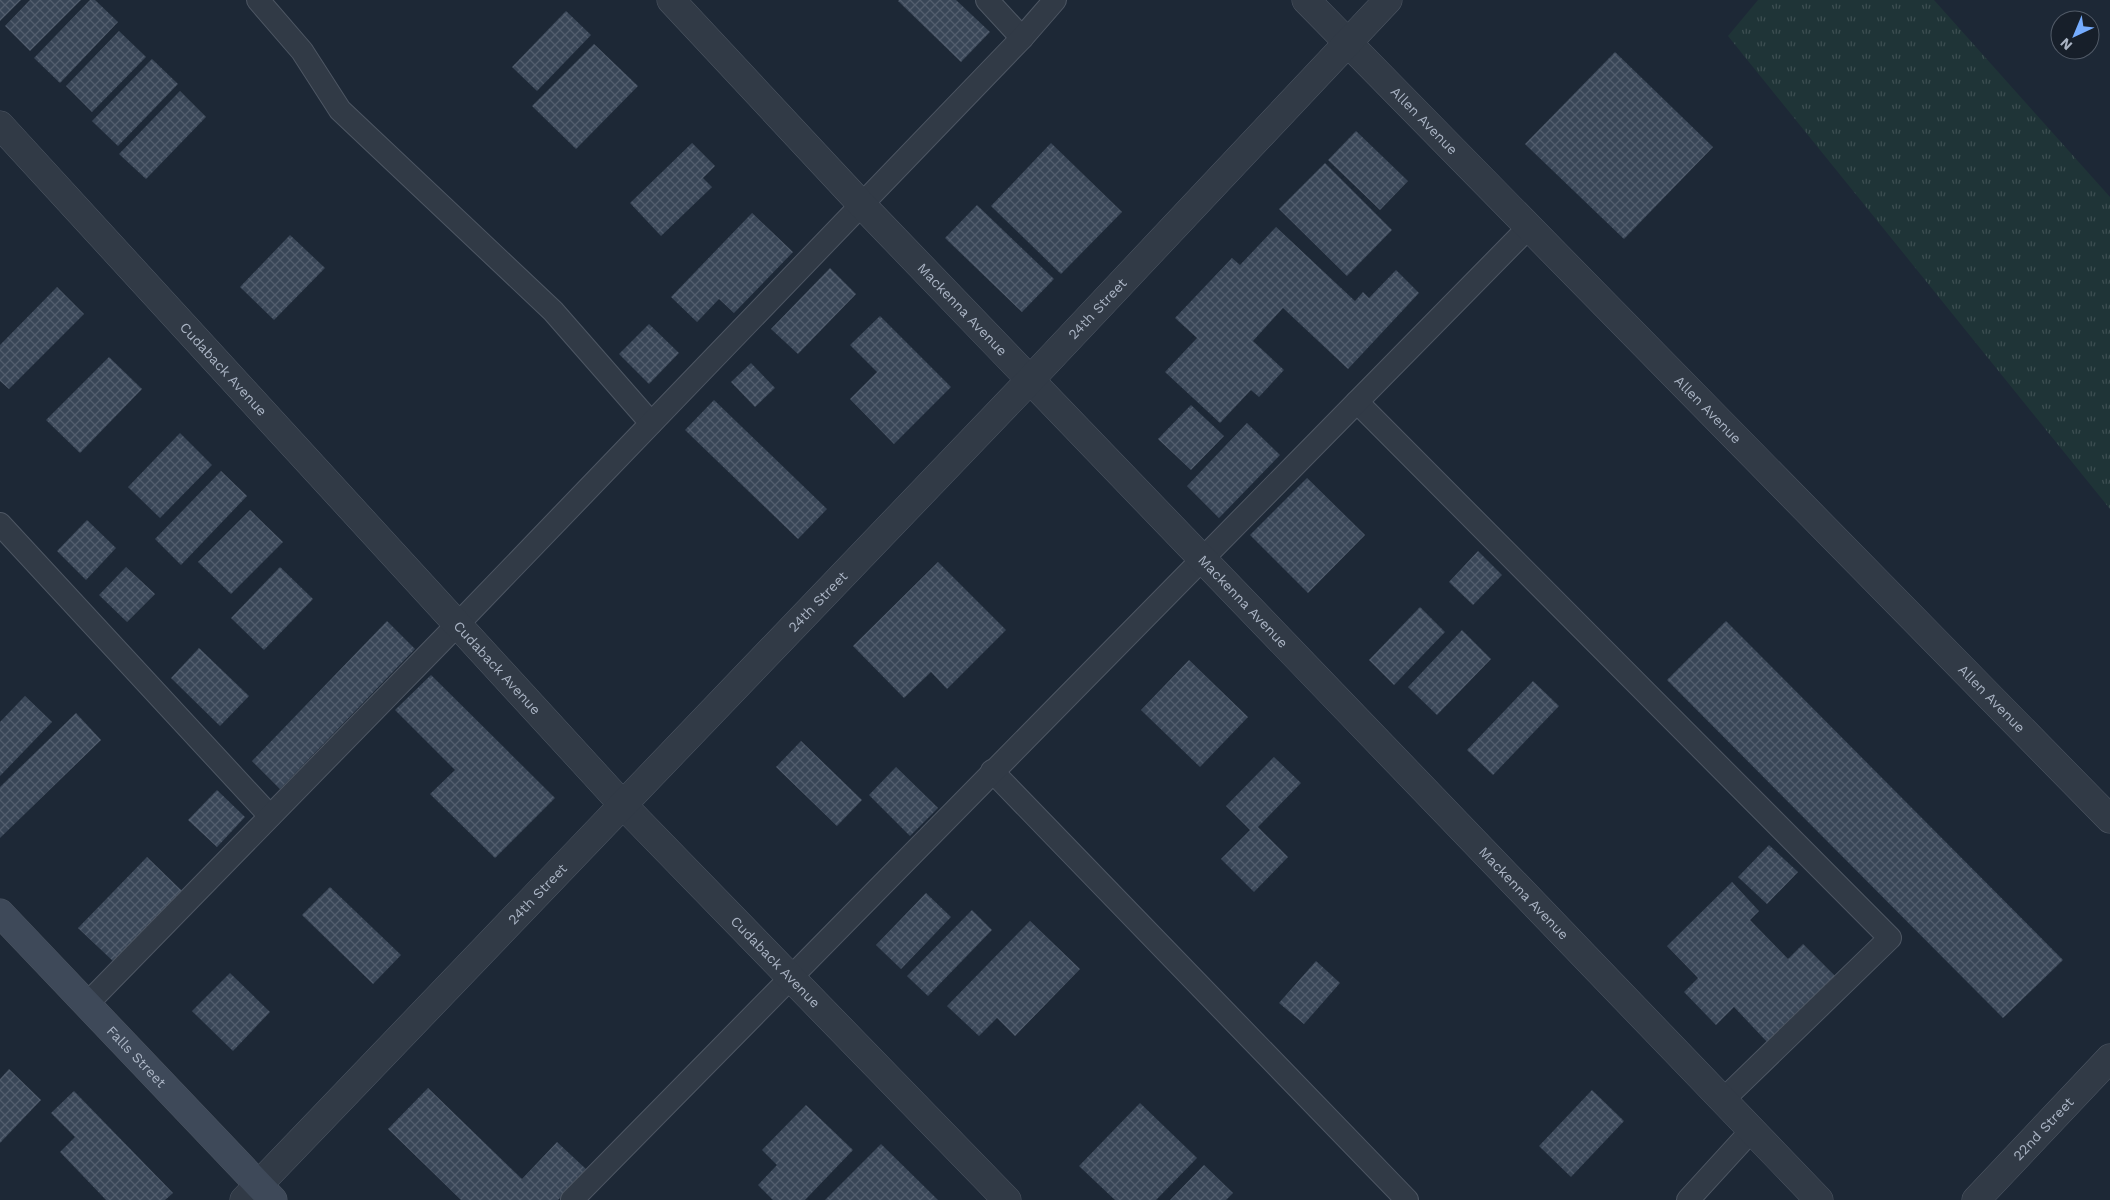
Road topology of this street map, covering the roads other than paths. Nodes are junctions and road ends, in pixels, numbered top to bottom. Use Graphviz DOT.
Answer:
graph roads {
  1 [pos="258,0"];
  2 [pos="671,0"];
  3 [pos="987,0"];
  4 [pos="1055,0"];
  5 [pos="1306,0"];
  6 [pos="1388,0"];
  7 [pos="1022,38"];
  8 [pos="1347,43"];
  9 [pos="0,124"];
  10 [pos="862,205"];
  11 [pos="1529,227"];
  12 [pos="1031,379"];
  13 [pos="1356,402"];
  14 [pos="651,423"];
  15 [pos="0,524"];
  16 [pos="1203,558"];
  17 [pos="457,625"];
  18 [pos="992,771"];
  19 [pos="623,805"];
  20 [pos="270,816"];
  21 [pos="2110,819"];
  22 [pos="0,913"];
  23 [pos="790,977"];
  24 [pos="86,1006"];
  25 [pos="2110,1058"];
  26 [pos="1723,1100"];
  27 [pos="1752,1130"];
  28 [pos="258,1195"];
  29 [pos="572,1200"];
  30 [pos="1007,1200"];
  31 [pos="1407,1200"];
  32 [pos="1688,1200"];
  33 [pos="1819,1200"];
  34 [pos="1976,1200"];
  1 -- 14 [label="lane"];
  2 -- 10 [label="street, Mackenna Avenue"];
  3 -- 7 [label="lane"];
  4 -- 7 [label="lane"];
  5 -- 8 [label="street, Allen Avenue"];
  6 -- 8 [label="street, 24th Street"];
  7 -- 10 [label="lane"];
  8 -- 11 [label="street, Allen Avenue"];
  8 -- 12 [label="street, 24th Street"];
  9 -- 17 [label="street, Cudaback Avenue"];
  10 -- 12 [label="street, Mackenna Avenue"];
  10 -- 14 [label="lane"];
  11 -- 13 [label="lane"];
  11 -- 21 [label="street, Allen Avenue"];
  12 -- 16 [label="street, Mackenna Avenue"];
  12 -- 19 [label="street, 24th Street"];
  13 -- 16 [label="lane"];
  13 -- 26 [label="lane"];
  14 -- 17 [label="lane"];
  15 -- 20 [label="lane"];
  16 -- 18 [label="lane"];
  16 -- 26 [label="street, Mackenna Avenue"];
  17 -- 19 [label="street, Cudaback Avenue"];
  17 -- 20 [label="lane"];
  18 -- 23 [label="lane"];
  18 -- 31 [label="lane"];
  19 -- 23 [label="street, Cudaback Avenue"];
  19 -- 28 [label="street, 24th Street"];
  20 -- 24 [label="lane"];
  22 -- 24 [label="street, Falls Street"];
  23 -- 29 [label="lane"];
  23 -- 30 [label="street, Cudaback Avenue"];
  24 -- 28 [label="street, Falls Street"];
  25 -- 34 [label="street, 22nd Street"];
  26 -- 27 [label="street, Mackenna Avenue"];
  27 -- 32 [label="lane"];
  27 -- 33 [label="street, Mackenna Avenue"];
}
